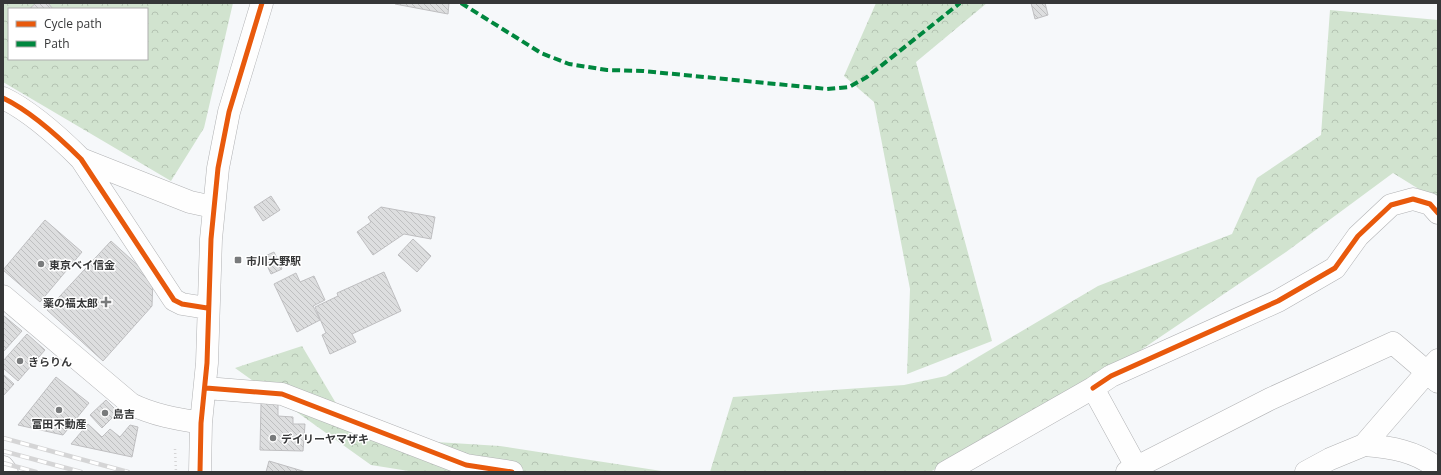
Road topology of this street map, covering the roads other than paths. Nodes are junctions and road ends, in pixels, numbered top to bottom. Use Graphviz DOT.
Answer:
graph roads {
  1 [pos="262,3"];
  2 [pos="3,98"];
  3 [pos="81,159"];
  4 [pos="214,208"];
  5 [pos="1438,213"];
  6 [pos="3,296"];
  7 [pos="207,308"];
  8 [pos="1434,372"];
  9 [pos="206,388"];
  10 [pos="1093,388"];
  11 [pos="201,423"];
  12 [pos="1364,445"];
  13 [pos="3,467"];
  14 [pos="1438,469"];
  15 [pos="1134,470"];
  16 [pos="7,472"];
  17 [pos="200,472"];
  18 [pos="512,472"];
  19 [pos="946,472"];
  20 [pos="1306,472"];
  1 -- 4 [label="street"];
  2 -- 3 [label="street"];
  3 -- 4 [label="street"];
  3 -- 7 [label="street"];
  4 -- 7 [label="street"];
  5 -- 10 [label="street"];
  6 -- 11 [label="street"];
  7 -- 9 [label="street"];
  8 -- 12 [label="street"];
  8 -- 15 [label="street"];
  9 -- 11 [label="street"];
  9 -- 18 [label="street"];
  10 -- 15 [label="street"];
  10 -- 19 [label="street"];
  11 -- 17 [label="street"];
  12 -- 14 [label="street"];
  12 -- 20 [label="street"];
  13 -- 16 [label="street"];
}
